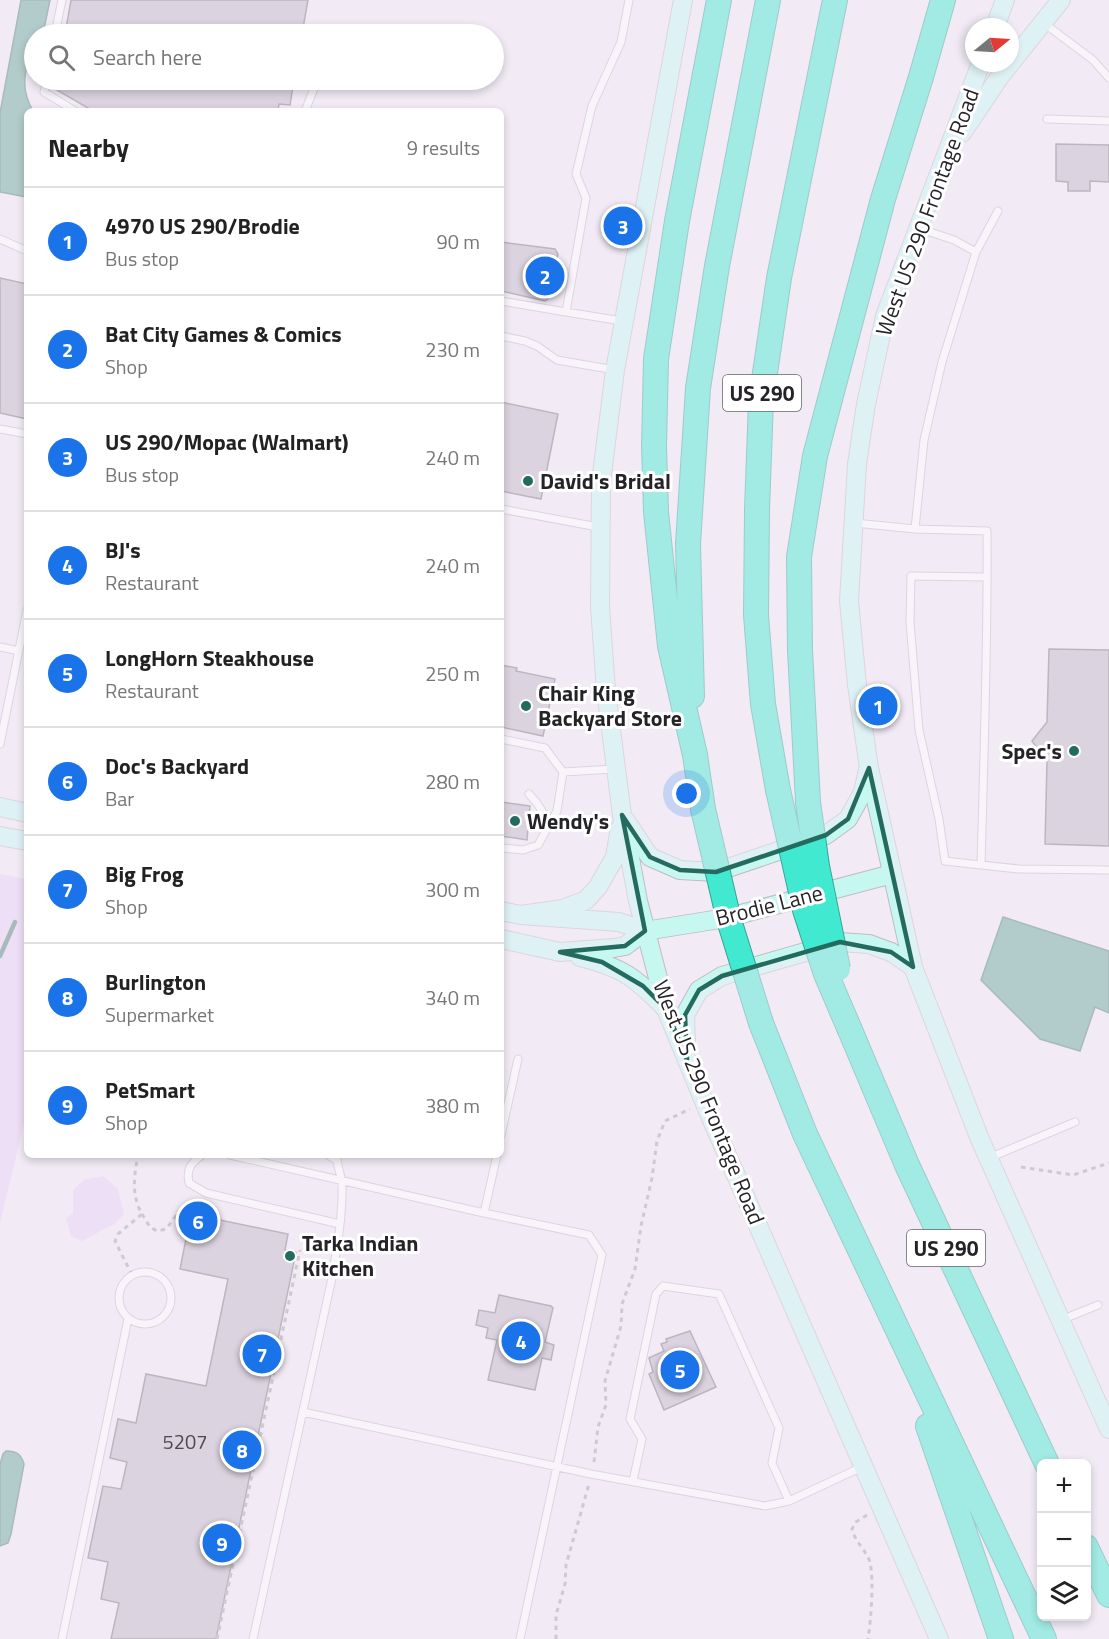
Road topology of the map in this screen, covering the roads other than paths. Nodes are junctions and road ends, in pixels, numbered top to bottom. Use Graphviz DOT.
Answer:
graph roads {
  1 [pos="62,0"];
  2 [pos="629,0"];
  3 [pos="683,0"];
  4 [pos="719,0"];
  5 [pos="768,0"];
  6 [pos="835,0"];
  7 [pos="943,0"];
  8 [pos="1005,0"];
  9 [pos="1061,0"];
  10 [pos="998,18"];
  11 [pos="1043,22"];
  12 [pos="57,24"];
  13 [pos="978,72"];
  14 [pos="1109,78"];
  15 [pos="44,90"];
  16 [pos="313,90"];
  17 [pos="70,108"];
  18 [pos="306,108"];
  19 [pos="1047,119"];
  20 [pos="1109,121"];
  21 [pos="944,160"];
  22 [pos="998,211"];
  23 [pos="918,228"];
  24 [pos="0,239"];
  25 [pos="24,250"];
  26 [pos="976,252"];
  27 [pos="504,302"];
  28 [pos="566,312"];
  29 [pos="623,321"];
  30 [pos="504,337"];
  31 [pos="615,370"];
  32 [pos="0,429"];
  33 [pos="24,433"];
  34 [pos="504,510"];
  35 [pos="853,523"];
  36 [pos="601,528"];
  37 [pos="915,529"];
  38 [pos="987,577"];
  39 [pos="24,628"];
  40 [pos="0,647"];
  41 [pos="19,651"];
  42 [pos="504,740"];
  43 [pos="0,744"];
  44 [pos="695,755"];
  45 [pos="869,768"];
  46 [pos="616,769"];
  47 [pos="563,772"];
  48 [pos="529,794"];
  49 [pos="0,807"];
  50 [pos="24,812"];
  51 [pos="622,815"];
  52 [pos="548,827"];
  53 [pos="0,836"];
  54 [pos="24,840"];
  55 [pos="504,848"];
  56 [pos="981,865"];
  57 [pos="1109,870"];
  58 [pos="892,874"];
  59 [pos="504,912"];
  60 [pos="521,915"];
  61 [pos="645,931"];
  62 [pos="504,940"];
  63 [pos="560,952"];
  64 [pos="913,967"];
  65 [pos="666,1009"];
  66 [pos="850,1030"];
  67 [pos="518,1059"];
  68 [pos="687,1060"];
  69 [pos="504,1122"];
  70 [pos="1075,1122"];
  71 [pos="198,1158"];
  72 [pos="243,1158"];
  73 [pos="337,1158"];
  74 [pos="496,1158"];
  75 [pos="988,1158"];
  76 [pos="342,1180"];
  77 [pos="484,1213"];
  78 [pos="340,1224"];
  79 [pos="1098,1305"];
  80 [pos="128,1319"];
  81 [pos="1061,1320"];
  82 [pos="901,1341"];
  83 [pos="303,1412"];
  84 [pos="1108,1423"];
  85 [pos="1045,1459"];
  86 [pos="557,1466"];
  87 [pos="863,1466"];
  88 [pos="633,1481"];
  89 [pos="789,1501"];
  90 [pos="1091,1557"];
  91 [pos="1109,1595"];
  92 [pos="62,1639"];
  93 [pos="253,1639"];
  94 [pos="520,1639"];
  95 [pos="939,1639"];
  96 [pos="1001,1639"];
  97 [pos="1044,1639"];
  1 -- 12 [label="lane"];
  2 -- 28 [label="lane"];
  3 -- 29 [label="main road, West US 290 Frontage Road"];
  4 -- 44 [label="highway"];
  5 -- 44 [label="highway, US 290"];
  6 -- 66 [label="highway, US 290, bridge"];
  7 -- 66 [label="highway, bridge"];
  8 -- 10 [label="main road"];
  9 -- 11 [label="main road"];
  11 -- 14 [label="lane"];
  11 -- 21 [label="main road"];
  13 -- 21 [label="main road, West US 290 Frontage Road"];
  15 -- 17 [label="lane"];
  16 -- 18 [label="lane"];
  19 -- 20 [label="lane"];
  21 -- 23 [label="main road, West US 290 Frontage Road"];
  22 -- 26 [label="lane"];
  23 -- 26 [label="lane"];
  23 -- 35 [label="main road, West US 290 Frontage Road"];
  24 -- 25 [label="lane"];
  26 -- 37 [label="lane"];
  27 -- 28 [label="lane"];
  28 -- 29 [label="lane"];
  29 -- 31 [label="main road, West US 290 Frontage Road"];
  30 -- 31 [label="lane"];
  31 -- 36 [label="main road, West US 290 Frontage Road"];
  32 -- 33 [label="lane"];
  34 -- 36 [label="lane"];
  35 -- 37 [label="lane"];
  35 -- 45 [label="main road, West US 290 Frontage Road"];
  36 -- 46 [label="main road, West US 290 Frontage Road"];
  37 -- 38 [label="lane"];
  38 -- 56 [label="lane"];
  38 -- 56 [label="lane"];
  39 -- 41 [label="lane"];
  40 -- 41 [label="lane"];
  41 -- 43 [label="lane"];
  42 -- 47 [label="lane"];
  44 -- 82 [label="highway, US 290, bridge"];
  45 -- 51 [label="main road"];
  45 -- 58 [label="main road, West US 290 Frontage Road"];
  46 -- 47 [label="lane"];
  46 -- 51 [label="main road, West US 290 Frontage Road"];
  47 -- 52 [label="lane"];
  48 -- 52 [label="lane"];
  49 -- 50 [label="main road"];
  51 -- 60 [label="main road"];
  51 -- 61 [label="main road, West US 290 Frontage Road"];
  52 -- 55 [label="lane"];
  53 -- 54 [label="main road"];
  56 -- 57 [label="lane"];
  58 -- 61 [label="main road, Brodie Lane"];
  58 -- 64 [label="main road, West US 290 Frontage Road"];
  59 -- 60 [label="main road, Brodie Lane"];
  60 -- 61 [label="main road, Brodie Lane"];
  61 -- 63 [label="main road, Brodie Lane"];
  61 -- 65 [label="main road, West US 290 Frontage Road"];
  62 -- 63 [label="main road, Brodie Lane"];
  63 -- 65 [label="main road"];
  64 -- 68 [label="main road"];
  64 -- 75 [label="main road, West US 290 Frontage Road"];
  65 -- 68 [label="main road, West US 290 Frontage Road"];
  66 -- 85 [label="highway, US 290"];
  67 -- 69 [label="lane"];
  68 -- 87 [label="main road, West US 290 Frontage Road"];
  70 -- 75 [label="lane"];
  71 -- 78 [label="lane"];
  72 -- 76 [label="lane"];
  73 -- 76 [label="lane"];
  74 -- 77 [label="lane"];
  75 -- 81 [label="main road, West US 290 Frontage Road"];
  76 -- 77 [label="lane"];
  76 -- 78 [label="lane"];
  77 -- 86 [label="lane"];
  78 -- 83 [label="lane"];
  79 -- 81 [label="lane"];
  80 -- 80 [label="lane"];
  80 -- 92 [label="lane"];
  81 -- 84 [label="main road, West US 290 Frontage Road"];
  82 -- 96 [label="highway"];
  82 -- 97 [label="highway, US 290"];
  83 -- 86 [label="lane"];
  83 -- 93 [label="lane"];
  86 -- 88 [label="lane"];
  86 -- 94 [label="lane"];
  87 -- 89 [label="lane"];
  87 -- 95 [label="main road, West US 290 Frontage Road"];
  88 -- 89 [label="lane"];
  88 -- 89 [label="lane"];
  90 -- 91 [label="highway"];
}
